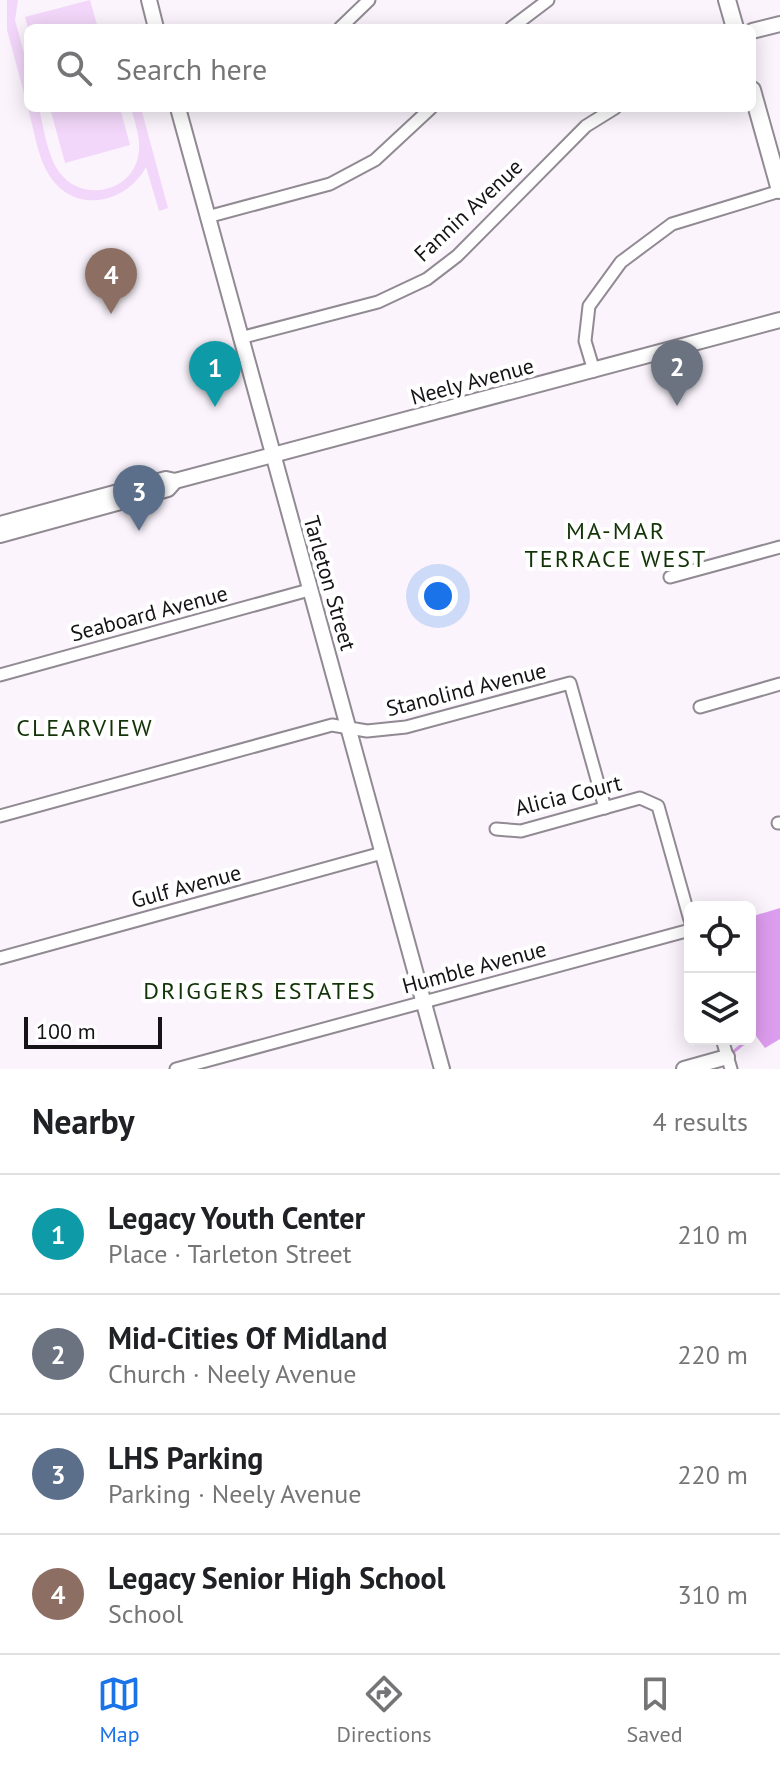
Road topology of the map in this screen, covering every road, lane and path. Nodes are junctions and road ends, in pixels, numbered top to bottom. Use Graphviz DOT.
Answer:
graph roads {
  1 [pos="149,0"];
  2 [pos="369,0"];
  3 [pos="548,0"];
  4 [pos="727,0"];
  5 [pos="155,24"];
  6 [pos="344,24"];
  7 [pos="516,24"];
  8 [pos="734,24"];
  9 [pos="780,24"];
  10 [pos="756,30"];
  11 [pos="756,104"];
  12 [pos="179,112"];
  13 [pos="427,112"];
  14 [pos="609,112"];
  15 [pos="780,190"];
  16 [pos="207,217"];
  17 [pos="780,320"];
  18 [pos="240,338"];
  19 [pos="594,371"];
  20 [pos="272,458"];
  21 [pos="175,481"];
  22 [pos="0,524"];
  23 [pos="0,535"];
  24 [pos="780,547"];
  25 [pos="670,577"];
  26 [pos="309,590"];
  27 [pos="0,675"];
  28 [pos="780,684"];
  29 [pos="700,707"];
  30 [pos="347,727"];
  31 [pos="605,808"];
  32 [pos="0,816"];
  33 [pos="496,829"];
  34 [pos="382,853"];
  35 [pos="685,901"];
  36 [pos="684,932"];
  37 [pos="0,958"];
  38 [pos="423,1002"];
  39 [pos="729,1063"];
  40 [pos="176,1069"];
  41 [pos="442,1069"];
  42 [pos="684,1069"];
  1 -- 5 [label="street"];
  2 -- 6 [label="street"];
  3 -- 7 [label="street"];
  4 -- 8 [label="main road"];
  9 -- 10 [label="street"];
  11 -- 15 [label="main road"];
  12 -- 16 [label="street, Tarleton Street"];
  13 -- 16 [label="street"];
  14 -- 18 [label="street, Fannin Avenue"];
  15 -- 19 [label="street"];
  16 -- 18 [label="street, Tarleton Street"];
  17 -- 19 [label="street, Neely Avenue"];
  18 -- 20 [label="street, Tarleton Street"];
  19 -- 20 [label="street, Neely Avenue"];
  20 -- 21 [label="street, Neely Avenue"];
  20 -- 26 [label="street, Tarleton Street"];
  21 -- 22 [label="street, Neely Avenue"];
  21 -- 23 [label="street, Neely Avenue"];
  24 -- 25 [label="street"];
  26 -- 27 [label="street, Seaboard Avenue"];
  26 -- 30 [label="street, Tarleton Street"];
  28 -- 29 [label="street"];
  30 -- 31 [label="street, Stanolind Avenue"];
  30 -- 32 [label="street, Stanolind Avenue"];
  30 -- 34 [label="street, Tarleton Street"];
  31 -- 33 [label="street, Alicia Court"];
  31 -- 35 [label="street, Alicia Court"];
  34 -- 37 [label="street, Gulf Avenue"];
  34 -- 38 [label="street, Tarleton Street"];
  36 -- 38 [label="street, Humble Avenue"];
  38 -- 40 [label="street, Humble Avenue"];
  38 -- 41 [label="street, Tarleton Street"];
  39 -- 42 [label="street"];
}
